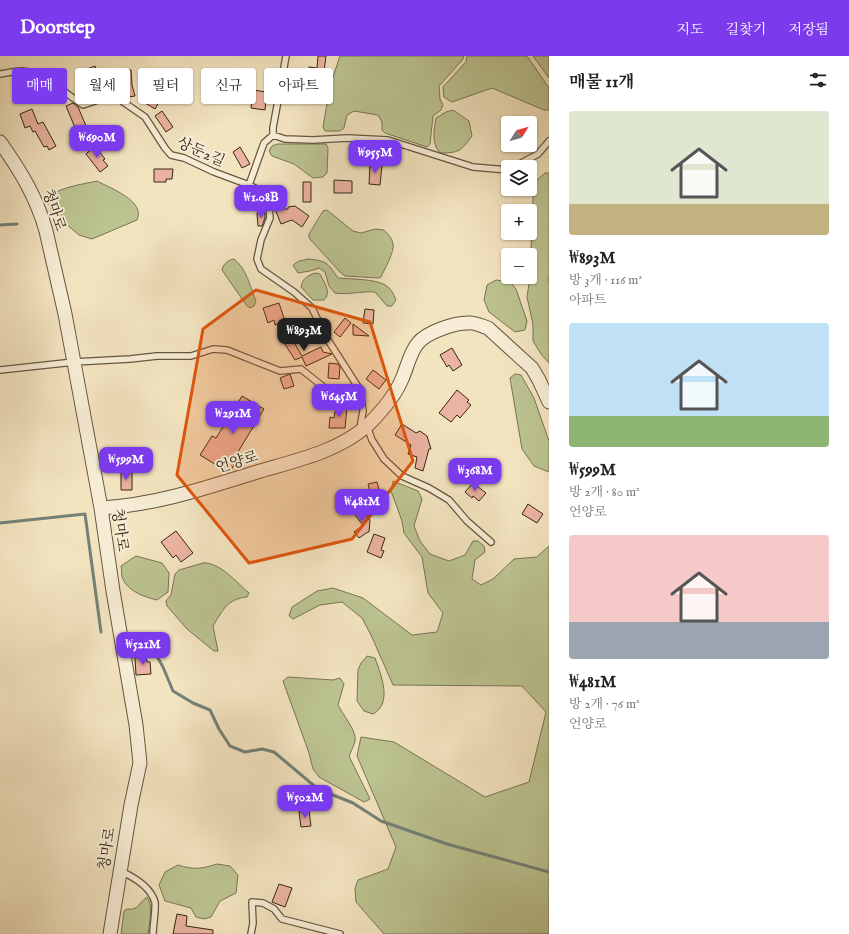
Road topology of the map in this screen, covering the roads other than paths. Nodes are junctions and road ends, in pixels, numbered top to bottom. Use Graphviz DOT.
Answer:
graph roads {
  1 [pos="286,56"];
  2 [pos="0,74"];
  3 [pos="273,135"];
  4 [pos="549,141"];
  5 [pos="0,142"];
  6 [pos="527,160"];
  7 [pos="501,169"];
  8 [pos="249,185"];
  9 [pos="74,362"];
  10 [pos="0,370"];
  11 [pos="549,402"];
  12 [pos="362,403"];
  13 [pos="363,428"];
  14 [pos="101,508"];
  15 [pos="491,542"];
  16 [pos="120,871"];
  17 [pos="110,934"];
  18 [pos="153,934"];
  19 [pos="251,934"];
  20 [pos="340,934"];
  1 -- 3 [label="lane"];
  2 -- 8 [label="lane, 상둔2길"];
  3 -- 7 [label="lane"];
  3 -- 8 [label="lane"];
  4 -- 6 [label="lane"];
  5 -- 9 [label="street, 청마로"];
  8 -- 12 [label="lane, 상둔2길"];
  9 -- 10 [label="lane"];
  9 -- 12 [label="lane"];
  9 -- 14 [label="street, 청마로"];
  11 -- 13 [label="street, 언양로"];
  12 -- 13 [label="lane, 상둔2길"];
  13 -- 14 [label="street, 언양로"];
  13 -- 15 [label="lane"];
  14 -- 16 [label="street, 청마로"];
  16 -- 17 [label="street, 청마로"];
  16 -- 18 [label="lane"];
  19 -- 20 [label="lane"];
}
